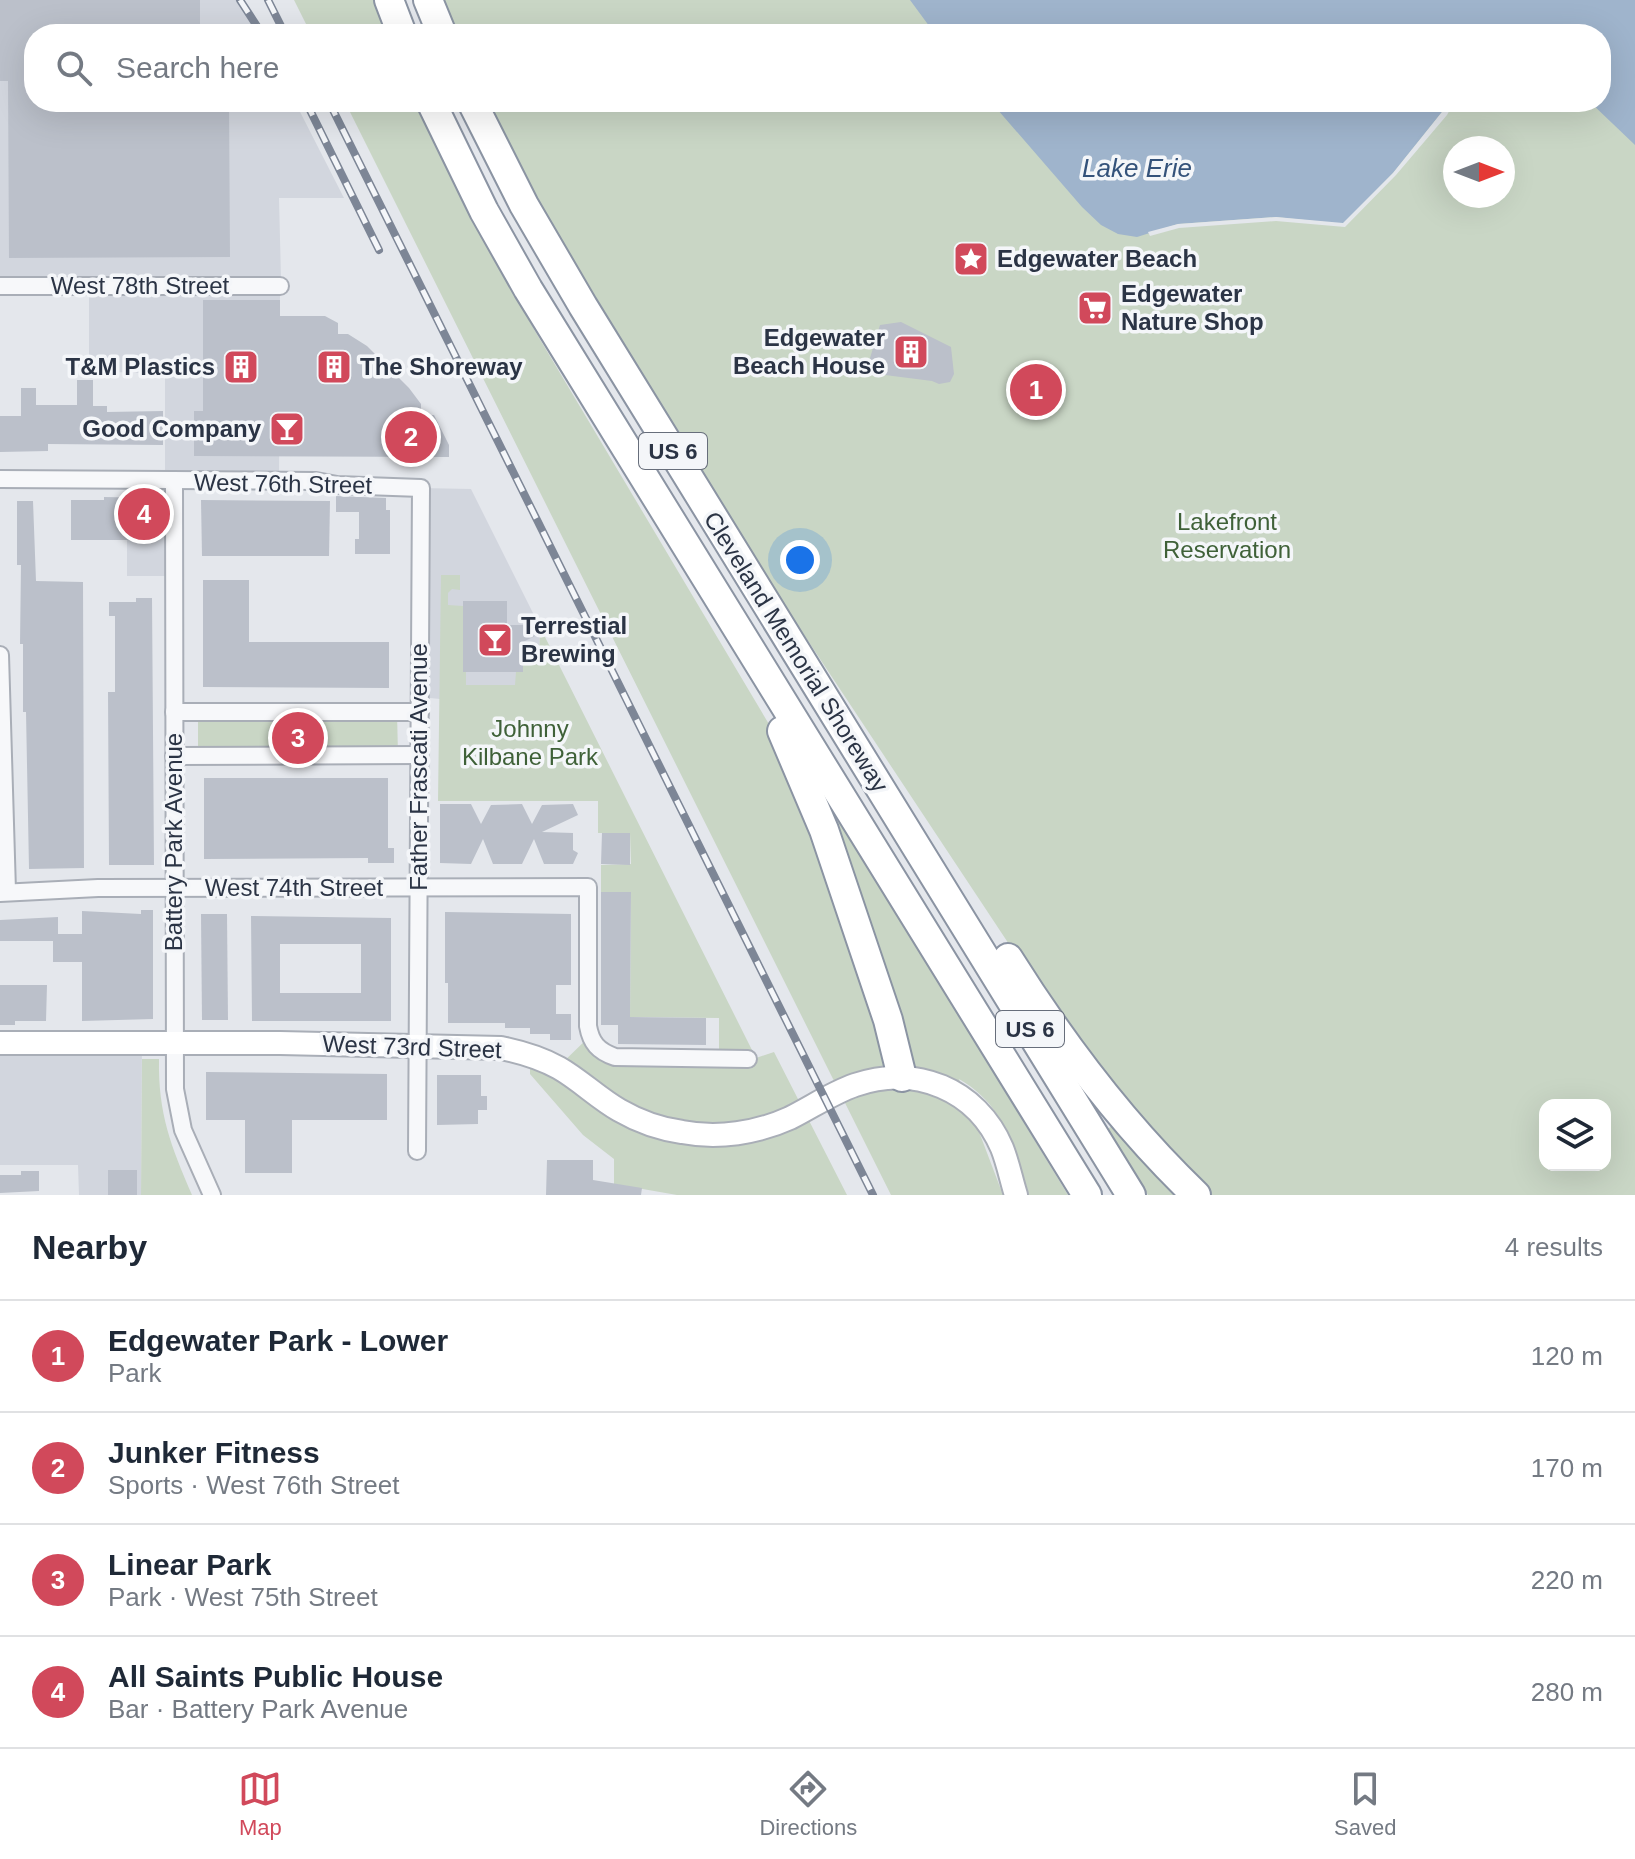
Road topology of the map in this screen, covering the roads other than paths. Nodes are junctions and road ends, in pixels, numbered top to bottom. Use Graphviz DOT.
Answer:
graph roads {
  1 [pos="389,0"];
  2 [pos="428,0"];
  3 [pos="398,24"];
  4 [pos="438,24"];
  5 [pos="436,112"];
  6 [pos="477,112"];
  7 [pos="0,286"];
  8 [pos="280,286"];
  9 [pos="0,479"];
  10 [pos="174,482"];
  11 [pos="421,488"];
  12 [pos="723,606"];
  13 [pos="0,655"];
  14 [pos="174,712"];
  15 [pos="420,712"];
  16 [pos="419,755"];
  17 [pos="174,756"];
  18 [pos="928,864"];
  19 [pos="418,887"];
  20 [pos="174,888"];
  21 [pos="4,892"];
  22 [pos="0,1043"];
  23 [pos="175,1044"];
  24 [pos="417,1045"];
  25 [pos="748,1059"];
  26 [pos="902,1077"];
  27 [pos="417,1151"];
  28 [pos="212,1195"];
  29 [pos="1016,1195"];
  30 [pos="1087,1195"];
  31 [pos="1131,1195"];
  32 [pos="1196,1195"];
  1 -- 3 [label="highway"];
  2 -- 4 [label="highway"];
  5 -- 12 [label="highway, Cleveland Memorial Shoreway / US 6"];
  6 -- 18 [label="highway, Cleveland Memorial Shoreway / US 6"];
  7 -- 8 [label="street, West 78th Street"];
  9 -- 10 [label="street, West 76th Street"];
  10 -- 11 [label="street, West 76th Street"];
  10 -- 14 [label="street, Battery Park Avenue"];
  11 -- 15 [label="street, Father Frascati Avenue"];
  12 -- 26 [label="highway"];
  12 -- 30 [label="highway, Cleveland Memorial Shoreway / US 6"];
  13 -- 21 [label="street"];
  14 -- 15 [label="street"];
  14 -- 17 [label="street, Battery Park Avenue"];
  15 -- 16 [label="street, Father Frascati Avenue"];
  16 -- 17 [label="street"];
  16 -- 19 [label="street, Father Frascati Avenue"];
  17 -- 20 [label="street, Battery Park Avenue"];
  18 -- 31 [label="highway, Cleveland Memorial Shoreway / US 6"];
  18 -- 32 [label="highway"];
  19 -- 20 [label="street, West 74th Street"];
  19 -- 24 [label="street, Father Frascati Avenue"];
  19 -- 25 [label="street, West 74th Street"];
  20 -- 21 [label="street, West 74th Street"];
  20 -- 23 [label="street, Battery Park Avenue"];
  22 -- 23 [label="street, West 73rd Street"];
  23 -- 24 [label="street, West 73rd Street"];
  23 -- 28 [label="street, Battery Park Avenue"];
  24 -- 26 [label="street, West 73rd Street"];
  24 -- 27 [label="street, Father Frascati Avenue"];
  26 -- 29 [label="street, West 73rd Street"];
}
